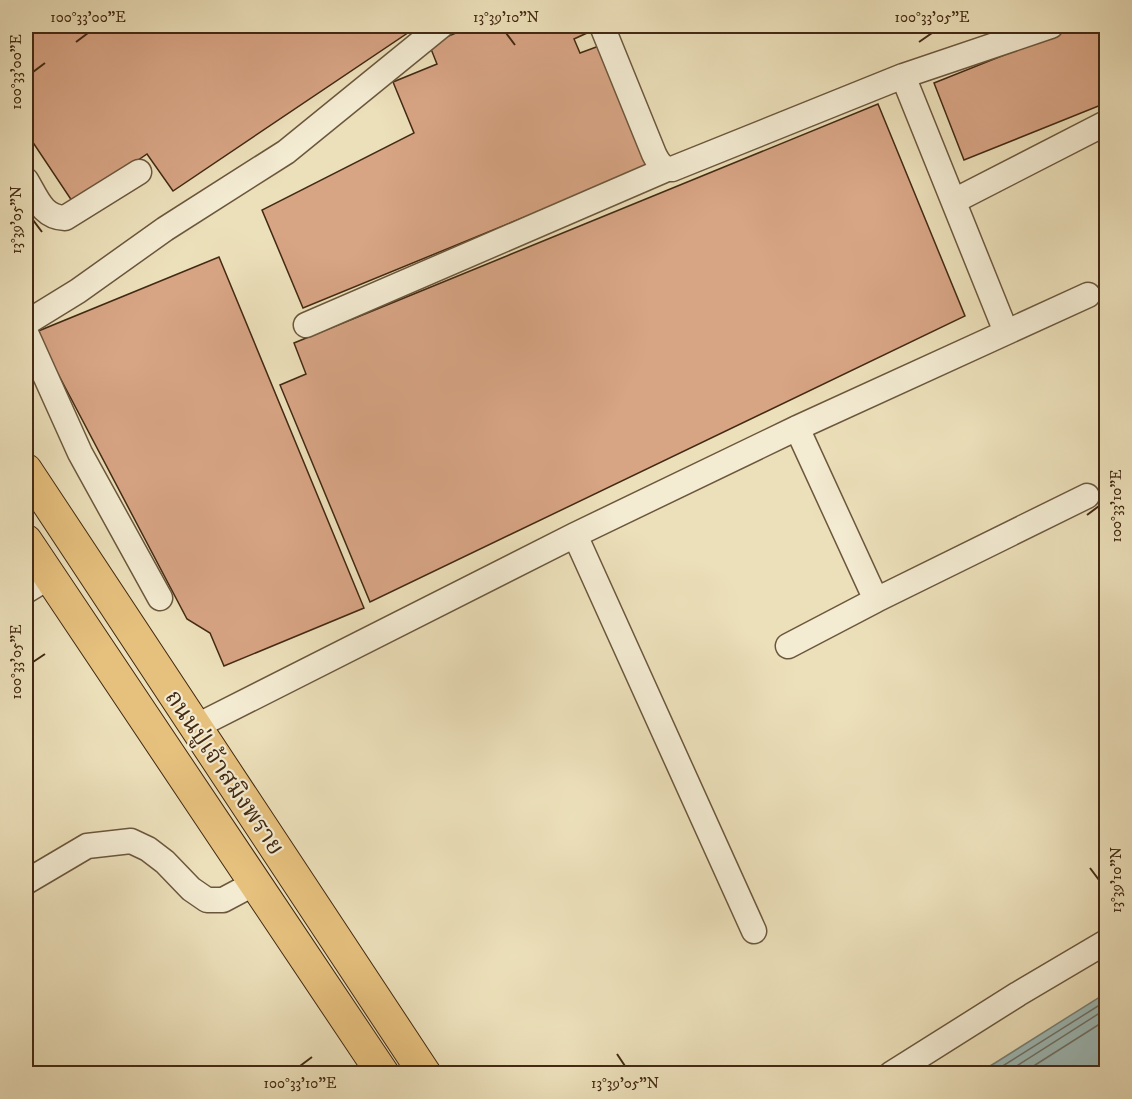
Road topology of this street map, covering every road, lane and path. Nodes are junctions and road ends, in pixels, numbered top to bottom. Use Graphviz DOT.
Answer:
graph roads {
  1 [pos="441,26"];
  2 [pos="603,26"];
  3 [pos="1051,26"];
  4 [pos="903,76"];
  5 [pos="1107,123"];
  6 [pos="667,169"];
  7 [pos="139,172"];
  8 [pos="26,180"];
  9 [pos="954,201"];
  10 [pos="1088,295"];
  11 [pos="26,322"];
  12 [pos="306,325"];
  13 [pos="1006,332"];
  14 [pos="26,333"];
  15 [pos="797,428"];
  16 [pos="26,470"];
  17 [pos="1087,496"];
  18 [pos="575,535"];
  19 [pos="26,541"];
  20 [pos="37,584"];
  21 [pos="160,598"];
  22 [pos="876,600"];
  23 [pos="788,646"];
  24 [pos="195,727"];
  25 [pos="26,882"];
  26 [pos="255,883"];
  27 [pos="754,931"];
  28 [pos="1107,942"];
  29 [pos="383,1074"];
  30 [pos="425,1074"];
  31 [pos="891,1074"];
  1 -- 11 [label="lane"];
  2 -- 6 [label="lane"];
  3 -- 4 [label="lane"];
  4 -- 6 [label="lane"];
  4 -- 9 [label="lane"];
  5 -- 9 [label="lane"];
  6 -- 12 [label="lane"];
  7 -- 8 [label="lane"];
  9 -- 13 [label="lane"];
  10 -- 13 [label="lane"];
  13 -- 15 [label="lane"];
  14 -- 21 [label="lane"];
  15 -- 18 [label="lane"];
  15 -- 22 [label="lane"];
  16 -- 24 [label="main road, ถนนปู่เจ้าสมิงพราย"];
  17 -- 22 [label="lane"];
  18 -- 24 [label="lane"];
  18 -- 27 [label="lane"];
  19 -- 20 [label="main road, ถนนปู่เจ้าสมิงพราย"];
  20 -- 26 [label="main road, ถนนปู่เจ้าสมิงพราย"];
  22 -- 23 [label="lane"];
  24 -- 30 [label="main road, ถนนปู่เจ้าสมิงพราย"];
  25 -- 26 [label="lane"];
  26 -- 29 [label="main road, ถนนปู่เจ้าสมิงพราย"];
  28 -- 31 [label="lane"];
}
